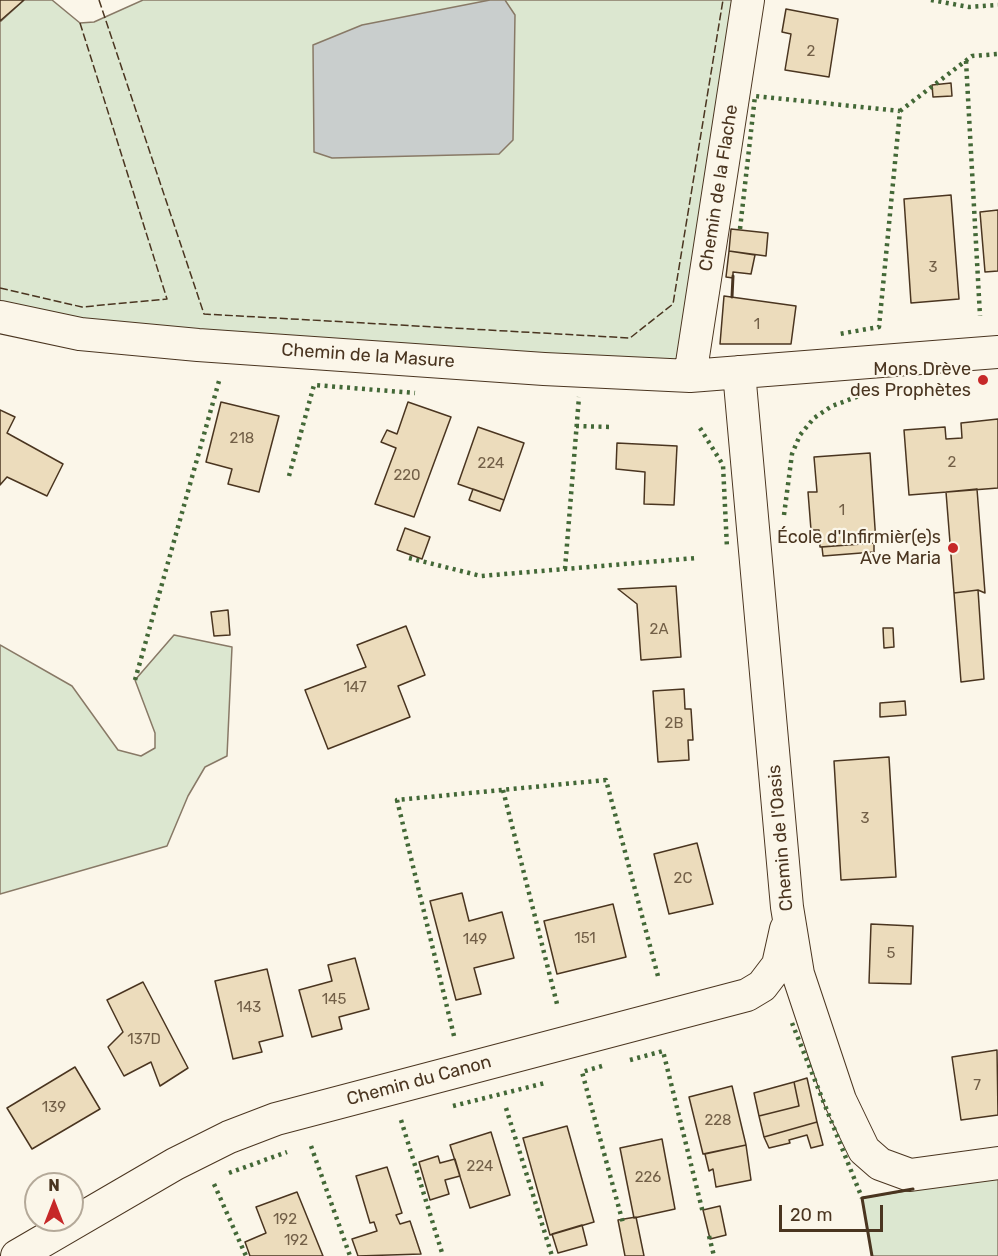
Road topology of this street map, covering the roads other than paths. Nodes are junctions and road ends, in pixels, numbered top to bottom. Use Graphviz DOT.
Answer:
graph roads {
  1 [pos="748,0"];
  2 [pos="0,317"];
  3 [pos="998,352"];
  4 [pos="739,372"];
  5 [pos="690,376"];
  6 [pos="787,907"];
  7 [pos="998,1163"];
  8 [pos="17,1256"];
  1 -- 5 [label="street, Chemin de la Flache"];
  2 -- 5 [label="street, Chemin de la Masure"];
  3 -- 4 [label="street, Chemin de la Masure"];
  4 -- 5 [label="street, Chemin de la Masure"];
  4 -- 6 [label="street, Chemin de l'Oasis"];
  6 -- 7 [label="street, Chemin de l'Oasis"];
  6 -- 8 [label="street, Chemin du Canon"];
}
